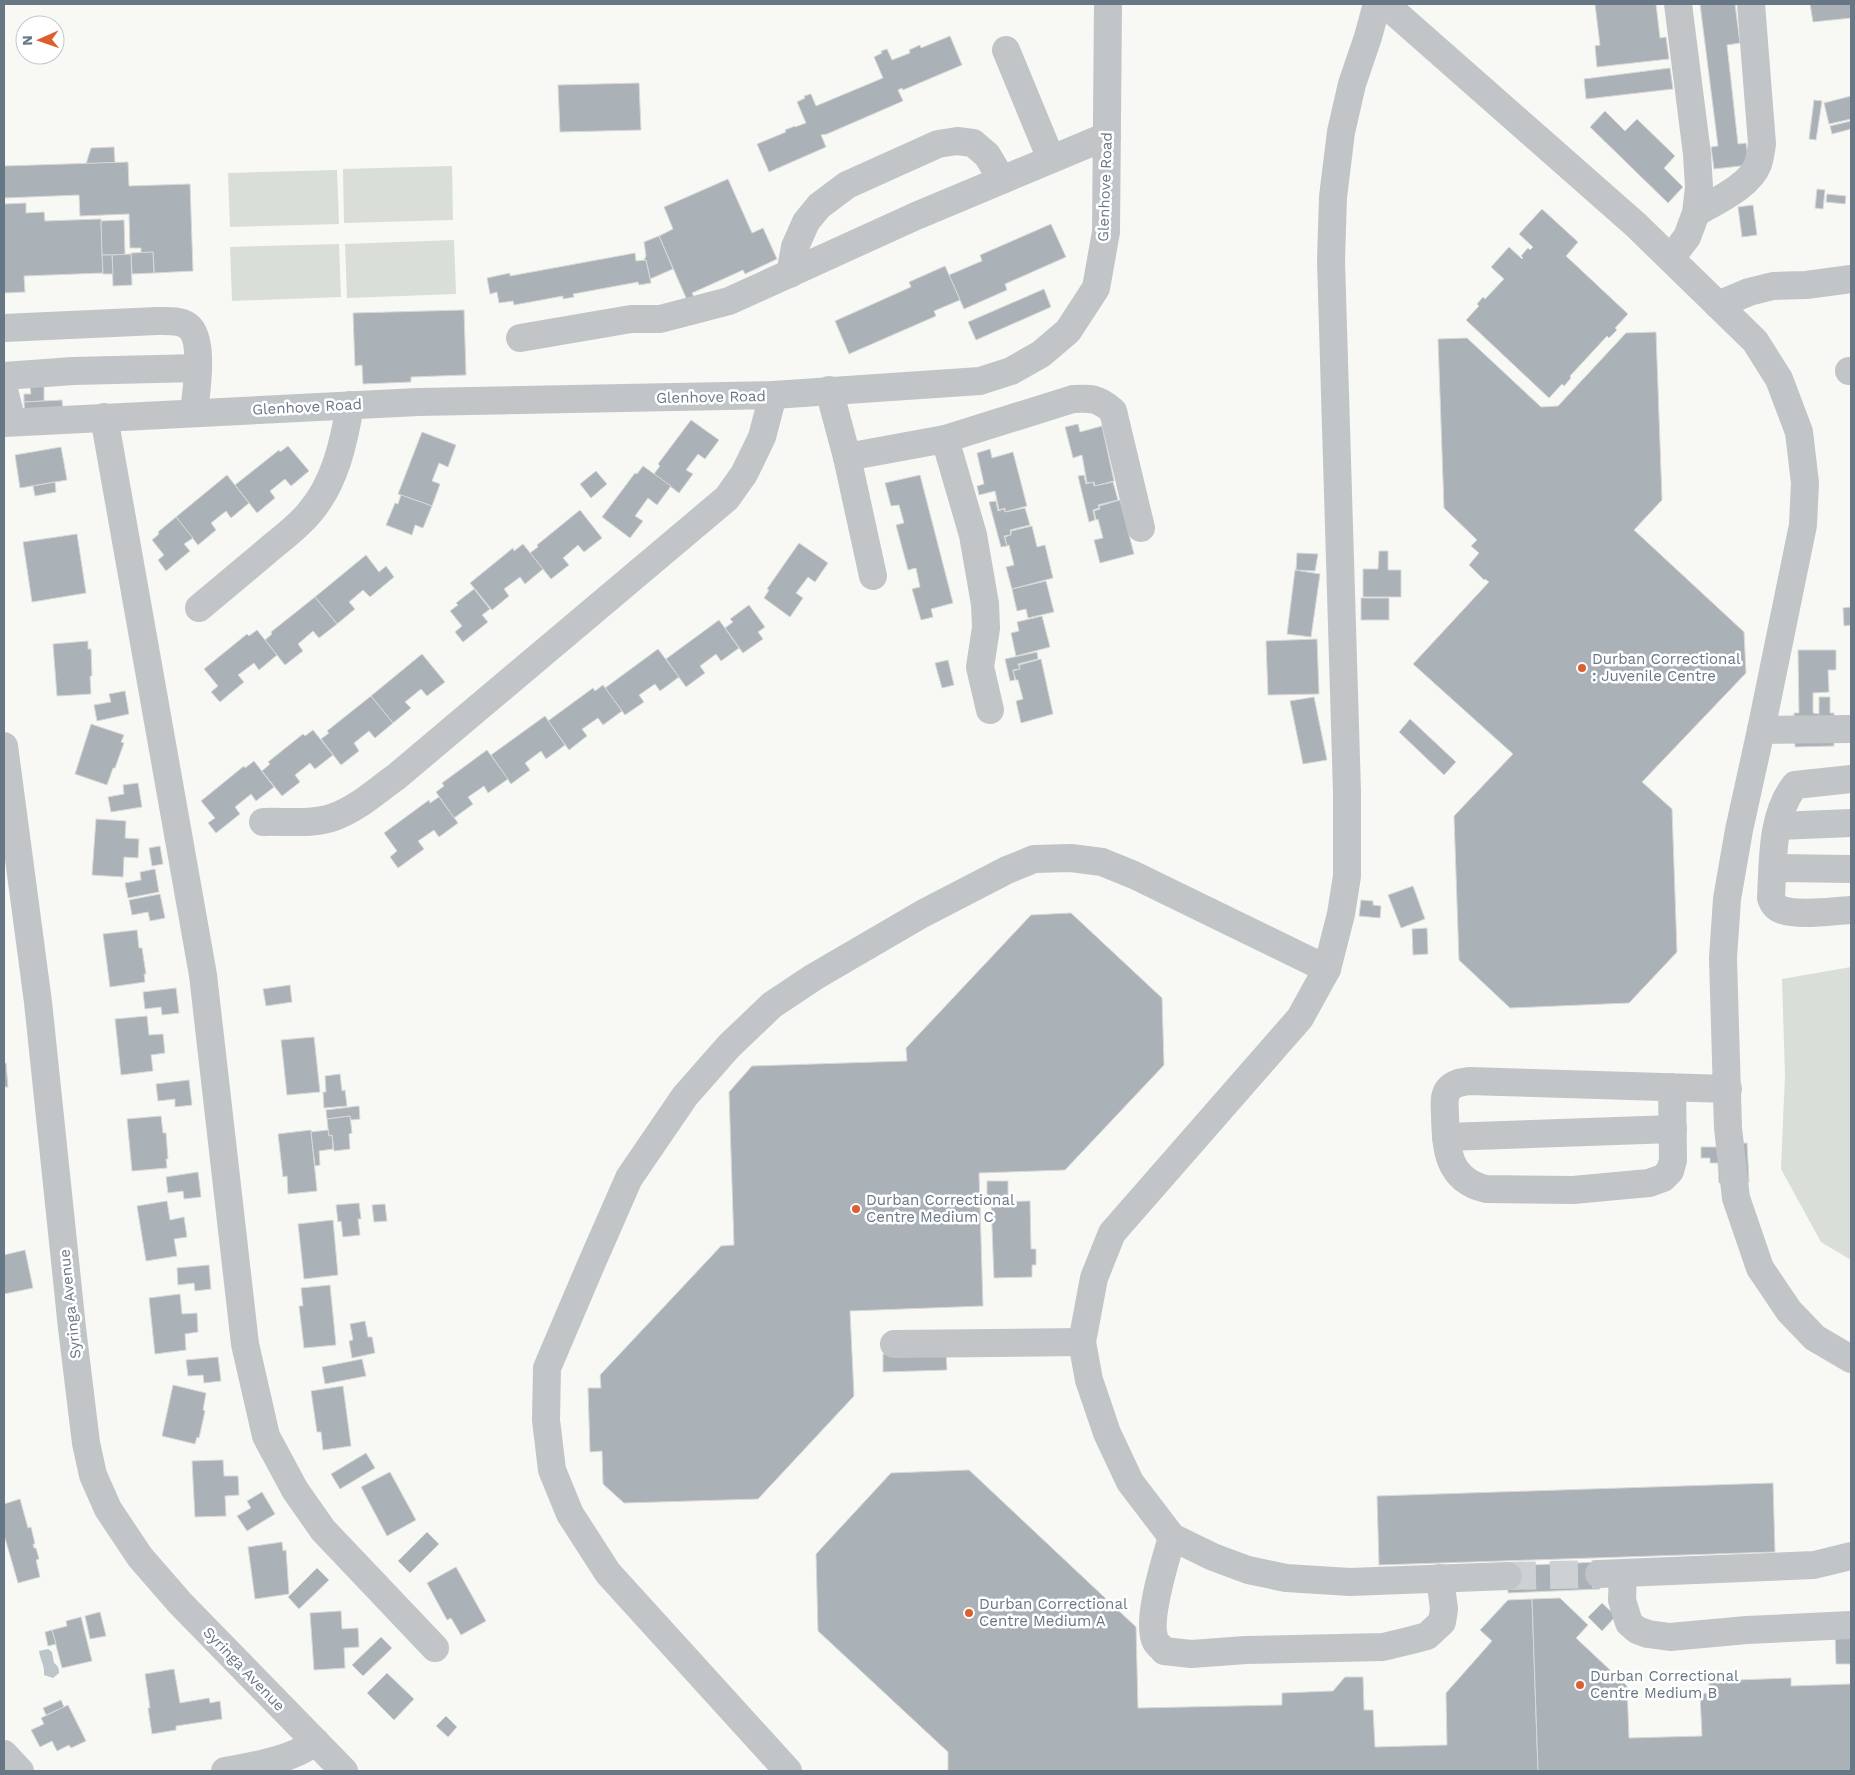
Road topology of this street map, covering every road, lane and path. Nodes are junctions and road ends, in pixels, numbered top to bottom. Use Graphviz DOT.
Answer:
graph roads {
  1 [pos="1108,4"];
  2 [pos="1678,4"];
  3 [pos="1751,4"];
  4 [pos="1390,6"];
  5 [pos="1006,50"];
  6 [pos="1108,136"];
  7 [pos="1051,159"];
  8 [pos="1002,180"];
  9 [pos="1696,212"];
  10 [pos="1670,258"];
  11 [pos="790,274"];
  12 [pos="1851,278"];
  13 [pos="1718,305"];
  14 [pos="4,328"];
  15 [pos="520,338"];
  16 [pos="198,368"];
  17 [pos="4,376"];
  18 [pos="4,390"];
  19 [pos="829,390"];
  20 [pos="774,396"];
  21 [pos="350,405"];
  22 [pos="194,413"];
  23 [pos="104,417"];
  24 [pos="8,422"];
  25 [pos="946,439"];
  26 [pos="847,457"];
  27 [pos="1141,528"];
  28 [pos="873,576"];
  29 [pos="199,608"];
  30 [pos="990,710"];
  31 [pos="1851,729"];
  32 [pos="1761,730"];
  33 [pos="4,746"];
  34 [pos="1851,779"];
  35 [pos="263,822"];
  36 [pos="1851,823"];
  37 [pos="1739,830"];
  38 [pos="1777,831"];
  39 [pos="1773,868"];
  40 [pos="1851,869"];
  41 [pos="1851,910"];
  42 [pos="1327,969"];
  43 [pos="1672,1087"];
  44 [pos="1728,1089"];
  45 [pos="1673,1129"];
  46 [pos="1446,1136"];
  47 [pos="1082,1342"];
  48 [pos="894,1344"];
  49 [pos="1851,1359"];
  50 [pos="1172,1537"];
  51 [pos="1851,1556"];
  52 [pos="1508,1576"];
  53 [pos="1440,1578"];
  54 [pos="1851,1625"];
  55 [pos="435,1648"];
  56 [pos="316,1742"];
  57 [pos="4,1754"];
  58 [pos="20,1771"];
  59 [pos="225,1771"];
  60 [pos="344,1771"];
  61 [pos="788,1771"];
  1 -- 6 [label="street, Glenhove Road"];
  2 -- 9 [label="street"];
  3 -- 9 [label="street"];
  4 -- 10 [label="street"];
  4 -- 42 [label="street"];
  5 -- 7 [label="street"];
  6 -- 7 [label="street"];
  6 -- 19 [label="street, Glenhove Road"];
  7 -- 8 [label="street"];
  8 -- 11 [label="street"];
  8 -- 11 [label="street"];
  9 -- 10 [label="street"];
  10 -- 13 [label="street"];
  11 -- 15 [label="street"];
  12 -- 13 [label="street"];
  13 -- 32 [label="street"];
  14 -- 16 [label="street"];
  16 -- 17 [label="street"];
  16 -- 22 [label="street"];
  18 -- 24 [label="street"];
  19 -- 20 [label="street, Glenhove Road"];
  19 -- 26 [label="street"];
  20 -- 21 [label="street, Glenhove Road"];
  20 -- 35 [label="street"];
  21 -- 22 [label="street, Glenhove Road"];
  21 -- 29 [label="street"];
  22 -- 23 [label="street, Glenhove Road"];
  23 -- 24 [label="street, Glenhove Road"];
  23 -- 55 [label="street"];
  25 -- 26 [label="street"];
  25 -- 27 [label="street"];
  25 -- 30 [label="street"];
  26 -- 28 [label="street"];
  31 -- 32 [label="street"];
  32 -- 37 [label="street"];
  33 -- 56 [label="street, Syringa Avenue"];
  34 -- 38 [label="street"];
  36 -- 38 [label="street"];
  37 -- 38 [label="street"];
  37 -- 44 [label="street"];
  38 -- 39 [label="street"];
  39 -- 40 [label="street"];
  39 -- 41 [label="street"];
  42 -- 47 [label="street"];
  42 -- 61 [label="street"];
  43 -- 44 [label="street"];
  43 -- 45 [label="street"];
  43 -- 46 [label="street"];
  44 -- 49 [label="street"];
  45 -- 46 [label="street"];
  45 -- 46 [label="street"];
  47 -- 48 [label="street"];
  47 -- 50 [label="street"];
  50 -- 53 [label="street"];
  50 -- 53 [label="street"];
  51 -- 54 [label="street"];
  52 -- 53 [label="street"];
  56 -- 59 [label="street"];
  56 -- 60 [label="street, Syringa Avenue"];
  57 -- 58 [label="street"];
}
